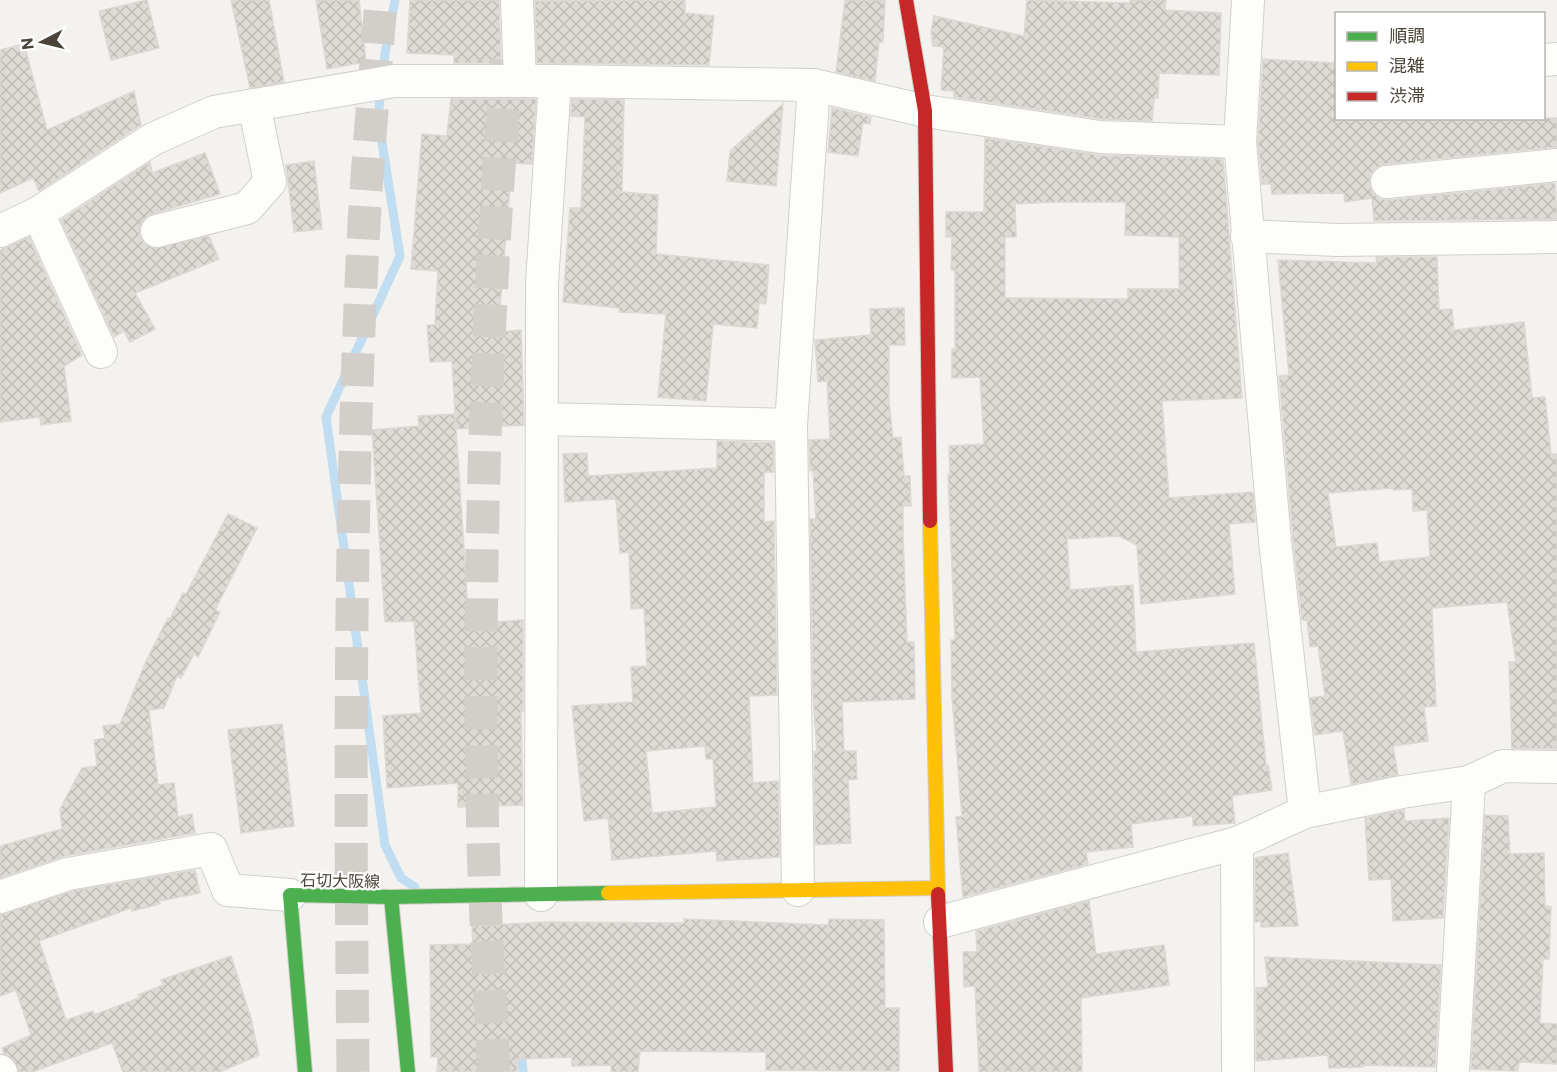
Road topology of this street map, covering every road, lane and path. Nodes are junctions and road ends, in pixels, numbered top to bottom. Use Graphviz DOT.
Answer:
graph roads {
  1 [pos="517,0"];
  2 [pos="906,0"];
  3 [pos="1248,0"];
  4 [pos="520,81"];
  5 [pos="555,81"];
  6 [pos="814,85"];
  7 [pos="254,105"];
  8 [pos="925,111"];
  9 [pos="1240,142"];
  10 [pos="1557,165"];
  11 [pos="1387,182"];
  12 [pos="38,213"];
  13 [pos="0,231"];
  14 [pos="157,231"];
  15 [pos="1247,236"];
  16 [pos="1557,237"];
  17 [pos="100,352"];
  18 [pos="542,419"];
  19 [pos="791,426"];
  20 [pos="1557,767"];
  21 [pos="1469,782"];
  22 [pos="1305,812"];
  23 [pos="1237,843"];
  24 [pos="938,888"];
  25 [pos="798,890"];
  26 [pos="290,895"];
  27 [pos="541,895"];
  28 [pos="0,897"];
  29 [pos="392,897"];
  30 [pos="940,922"];
  31 [pos="305,1072"];
  32 [pos="408,1072"];
  33 [pos="946,1072"];
  34 [pos="1238,1072"];
  35 [pos="1453,1072"];
  1 -- 4 [label="street"];
  2 -- 8 [label="street"];
  3 -- 9 [label="street"];
  4 -- 5 [label="street"];
  4 -- 7 [label="street"];
  5 -- 6 [label="street"];
  5 -- 18 [label="street"];
  6 -- 8 [label="street"];
  6 -- 19 [label="street"];
  7 -- 12 [label="street"];
  7 -- 14 [label="street"];
  8 -- 9 [label="street"];
  8 -- 24 [label="street"];
  9 -- 15 [label="street"];
  10 -- 11 [label="street"];
  12 -- 13 [label="street"];
  12 -- 17 [label="street"];
  15 -- 16 [label="street"];
  15 -- 22 [label="street"];
  18 -- 19 [label="street"];
  18 -- 27 [label="street"];
  19 -- 25 [label="street"];
  20 -- 21 [label="street"];
  21 -- 22 [label="street"];
  21 -- 35 [label="street"];
  22 -- 23 [label="street"];
  23 -- 30 [label="street"];
  23 -- 34 [label="street"];
  24 -- 25 [label="street"];
  24 -- 30 [label="street"];
  25 -- 27 [label="street"];
  26 -- 28 [label="street"];
  26 -- 29 [label="street, 石切大阪線"];
  26 -- 31 [label="street, 石切大阪線"];
  27 -- 29 [label="street"];
  29 -- 32 [label="street, 石切大阪線"];
  30 -- 33 [label="street"];
}
